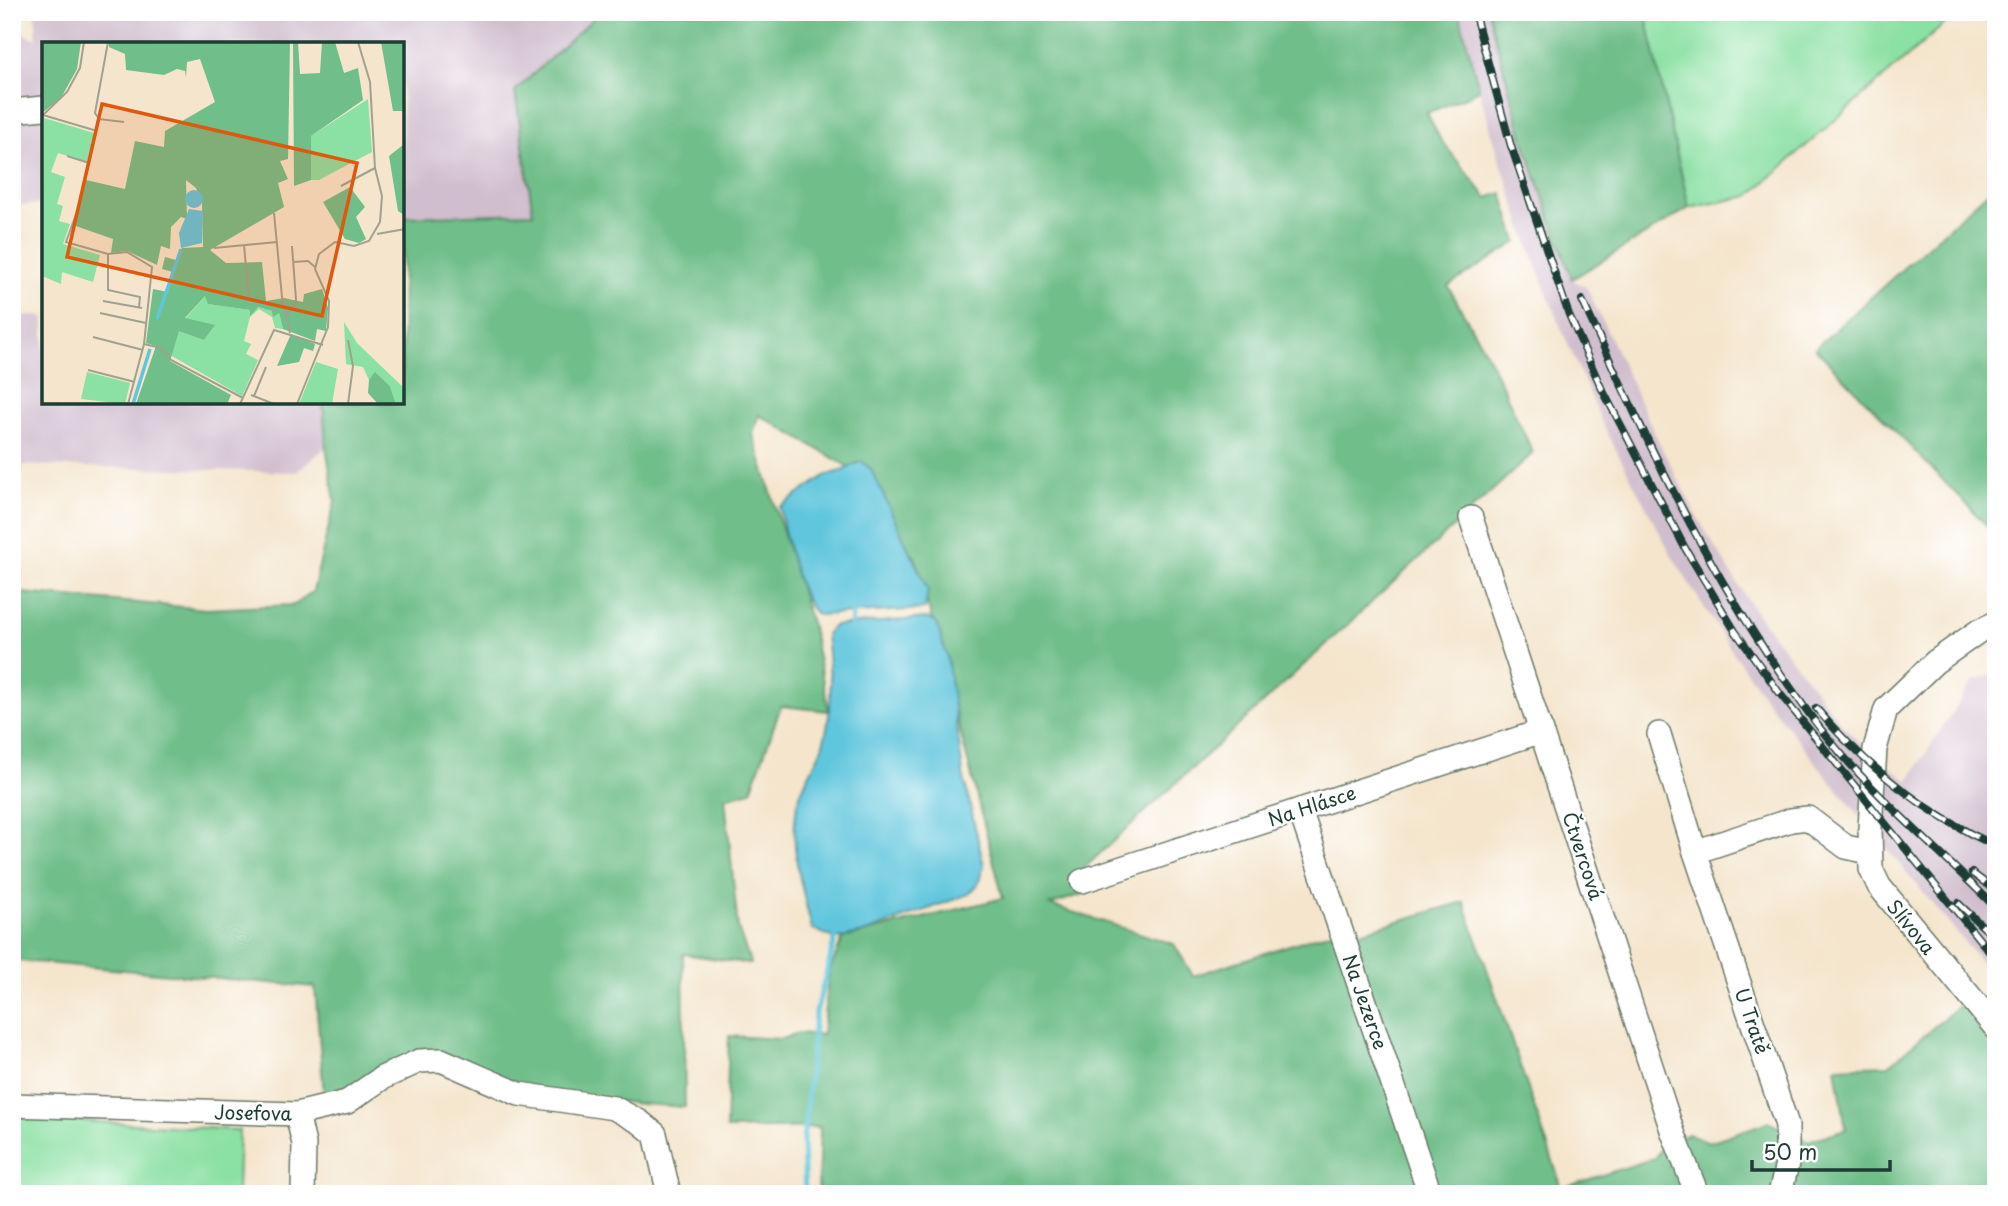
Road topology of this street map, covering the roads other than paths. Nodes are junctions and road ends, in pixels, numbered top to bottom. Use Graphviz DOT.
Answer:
graph roads {
  1 [pos="42,107"];
  2 [pos="12,111"];
  3 [pos="1471,518"];
  4 [pos="1996,623"];
  5 [pos="1542,731"];
  6 [pos="1659,734"];
  7 [pos="1300,810"];
  8 [pos="1695,852"];
  9 [pos="1869,852"];
  10 [pos="1082,881"];
  11 [pos="1996,1028"];
  12 [pos="12,1105"];
  13 [pos="297,1114"];
  14 [pos="303,1194"];
  15 [pos="669,1194"];
  16 [pos="1430,1194"];
  17 [pos="1698,1194"];
  18 [pos="1780,1194"];
  1 -- 2 [label="street"];
  3 -- 5 [label="street, Čtvercová"];
  4 -- 9 [label="street, Slívova"];
  5 -- 7 [label="street, Na Hlásce"];
  5 -- 17 [label="street, Čtvercová"];
  6 -- 8 [label="street, U Tratě"];
  7 -- 10 [label="street, Na Hlásce"];
  7 -- 16 [label="street, Na Jezerce"];
  8 -- 9 [label="street"];
  8 -- 18 [label="street, U Tratě"];
  9 -- 11 [label="street, Slívova"];
  12 -- 13 [label="street, Josefova"];
  13 -- 14 [label="street"];
  13 -- 15 [label="street, Josefova"];
}
